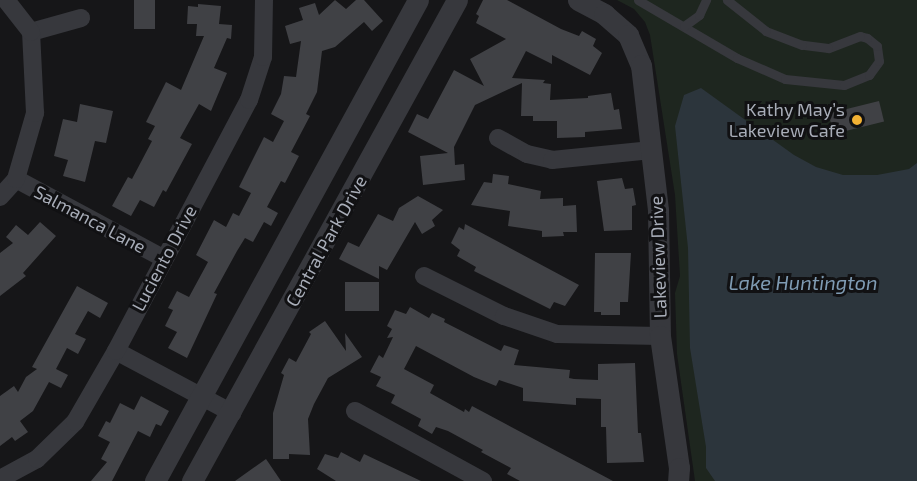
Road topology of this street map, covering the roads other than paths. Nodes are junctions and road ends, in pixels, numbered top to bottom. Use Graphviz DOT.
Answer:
graph roads {
  1 [pos="6,0"];
  2 [pos="264,0"];
  3 [pos="418,0"];
  4 [pos="458,0"];
  5 [pos="578,0"];
  6 [pos="638,0"];
  7 [pos="706,0"];
  8 [pos="727,0"];
  9 [pos="81,18"];
  10 [pos="684,26"];
  11 [pos="31,32"];
  12 [pos="498,138"];
  13 [pos="652,150"];
  14 [pos="16,179"];
  15 [pos="0,197"];
  16 [pos="163,258"];
  17 [pos="424,276"];
  18 [pos="660,336"];
  19 [pos="116,351"];
  20 [pos="201,395"];
  21 [pos="355,411"];
  22 [pos="232,412"];
  23 [pos="0,478"];
  24 [pos="155,481"];
  25 [pos="192,481"];
  26 [pos="483,481"];
  27 [pos="678,481"];
  1 -- 11 [label="street"];
  2 -- 16 [label="street, Luciento Drive"];
  3 -- 20 [label="street, Central Park Drive"];
  4 -- 22 [label="street, Central Park Drive"];
  5 -- 13 [label="street, Lakeview Drive"];
  6 -- 10 [label="lane"];
  7 -- 10 [label="lane"];
  8 -- 10 [label="lane"];
  9 -- 11 [label="street"];
  11 -- 14 [label="street"];
  12 -- 13 [label="street"];
  13 -- 18 [label="street, Lakeview Drive"];
  14 -- 15 [label="street"];
  14 -- 16 [label="street, Salmanca Lane"];
  16 -- 19 [label="street, Luciento Drive"];
  17 -- 18 [label="street"];
  18 -- 27 [label="street, Lakeview Drive"];
  19 -- 20 [label="street"];
  19 -- 23 [label="street, Luciento Drive"];
  20 -- 22 [label="street"];
  20 -- 24 [label="street, Central Park Drive"];
  21 -- 26 [label="street"];
  22 -- 25 [label="street, Central Park Drive"];
}
